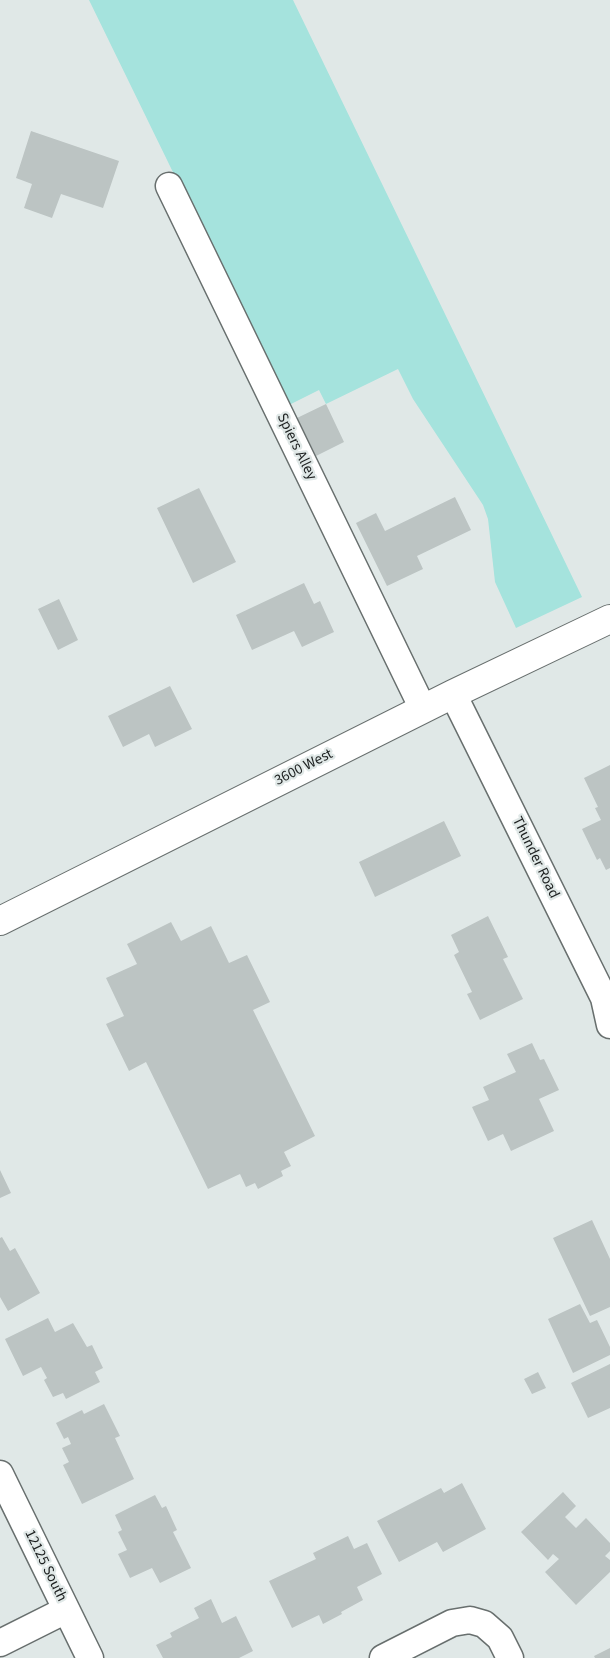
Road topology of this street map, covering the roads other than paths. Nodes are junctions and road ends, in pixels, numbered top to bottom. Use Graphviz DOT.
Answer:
graph roads {
  1 [pos="169,186"];
  2 [pos="610,619"];
  3 [pos="453,694"];
  4 [pos="423,709"];
  5 [pos="0,921"];
  6 [pos="610,1025"];
  7 [pos="0,1474"];
  8 [pos="66,1610"];
  9 [pos="0,1643"];
  10 [pos="505,1648"];
  11 [pos="90,1658"];
  12 [pos="383,1658"];
  1 -- 4 [label="street, Spiers Alley"];
  2 -- 3 [label="main road, 3600 West"];
  3 -- 4 [label="main road, 3600 West"];
  3 -- 6 [label="street, Thunder Road"];
  4 -- 5 [label="main road, 3600 West"];
  7 -- 8 [label="street, 12125 South"];
  8 -- 9 [label="street"];
  8 -- 11 [label="street, 12125 South"];
  10 -- 12 [label="street"];
}
